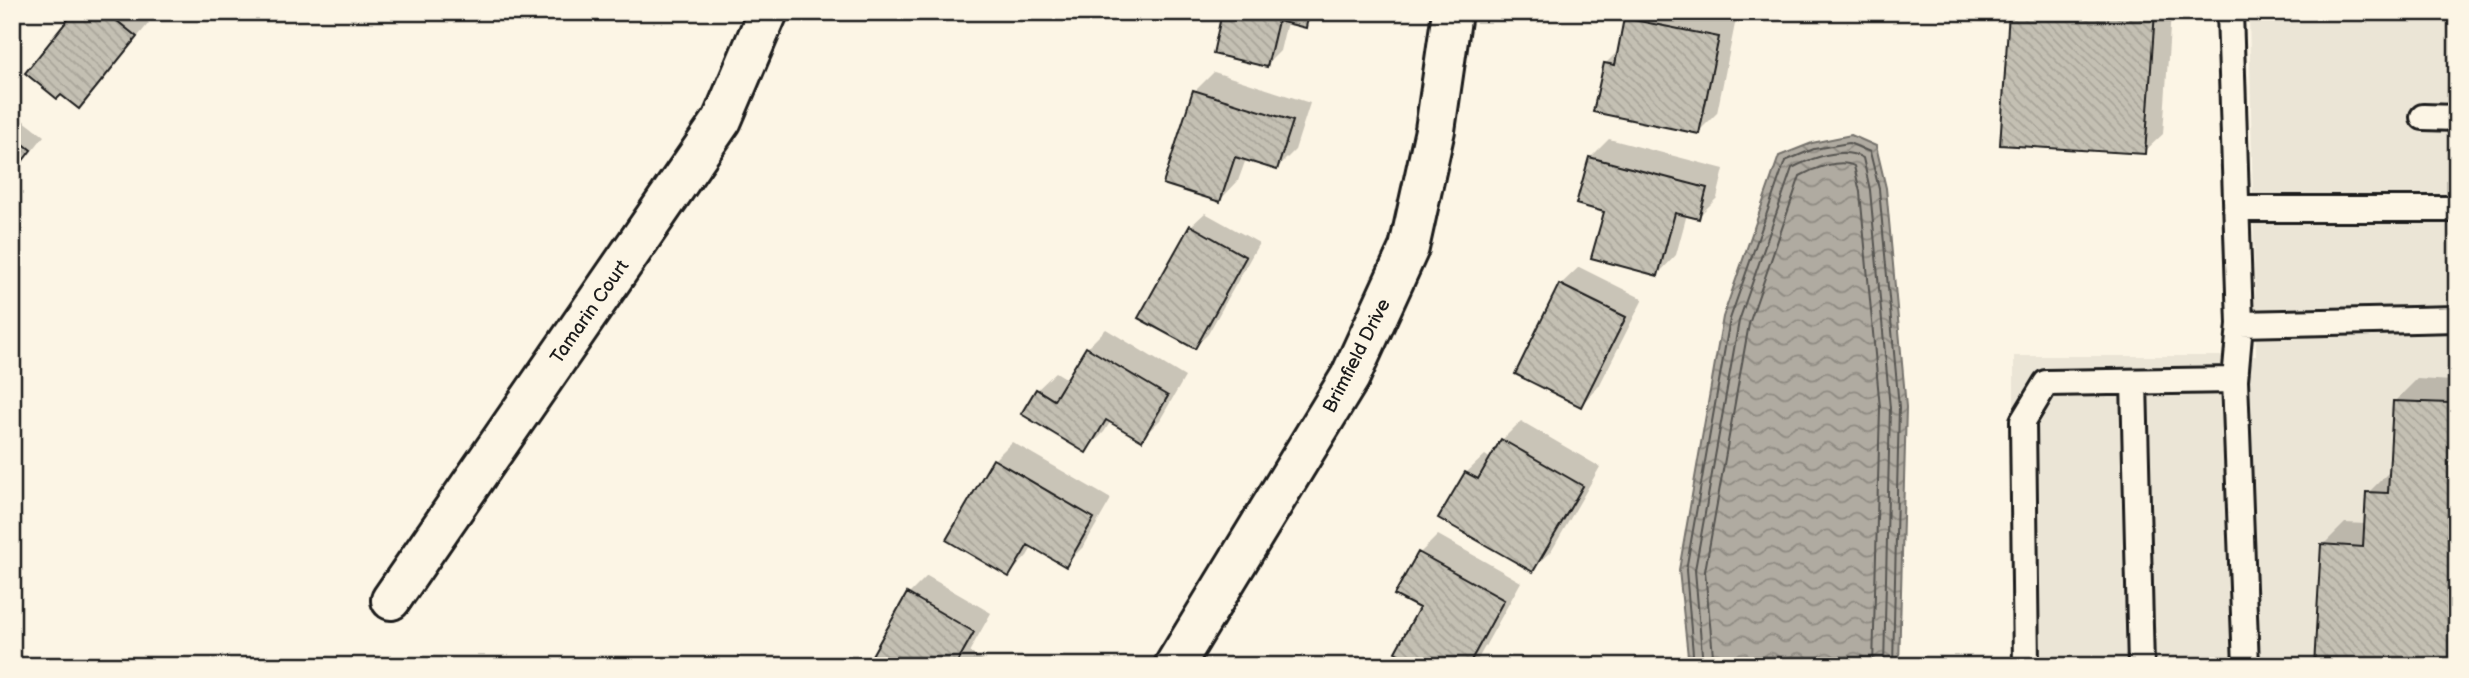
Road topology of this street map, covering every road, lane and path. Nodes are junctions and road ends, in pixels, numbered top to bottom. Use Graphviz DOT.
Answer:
graph roads {
  1 [pos="768,12"];
  2 [pos="1452,12"];
  3 [pos="2230,12"];
  4 [pos="2423,117"];
  5 [pos="2457,118"];
  6 [pos="2236,209"];
  7 [pos="2457,209"];
  8 [pos="2457,318"];
  9 [pos="2240,324"];
  10 [pos="2235,380"];
  11 [pos="2134,382"];
  12 [pos="391,600"];
  13 [pos="1174,666"];
  14 [pos="2026,666"];
  15 [pos="2141,666"];
  16 [pos="2246,666"];
  1 -- 12 [label="street, Tamarin Court"];
  2 -- 13 [label="street, Brimfield Drive"];
  3 -- 6 [label="lane"];
  4 -- 5 [label="lane"];
  6 -- 7 [label="lane"];
  6 -- 9 [label="lane"];
  8 -- 9 [label="lane"];
  9 -- 10 [label="lane"];
  10 -- 11 [label="lane"];
  10 -- 16 [label="lane"];
  11 -- 14 [label="lane"];
  11 -- 15 [label="lane"];
}
